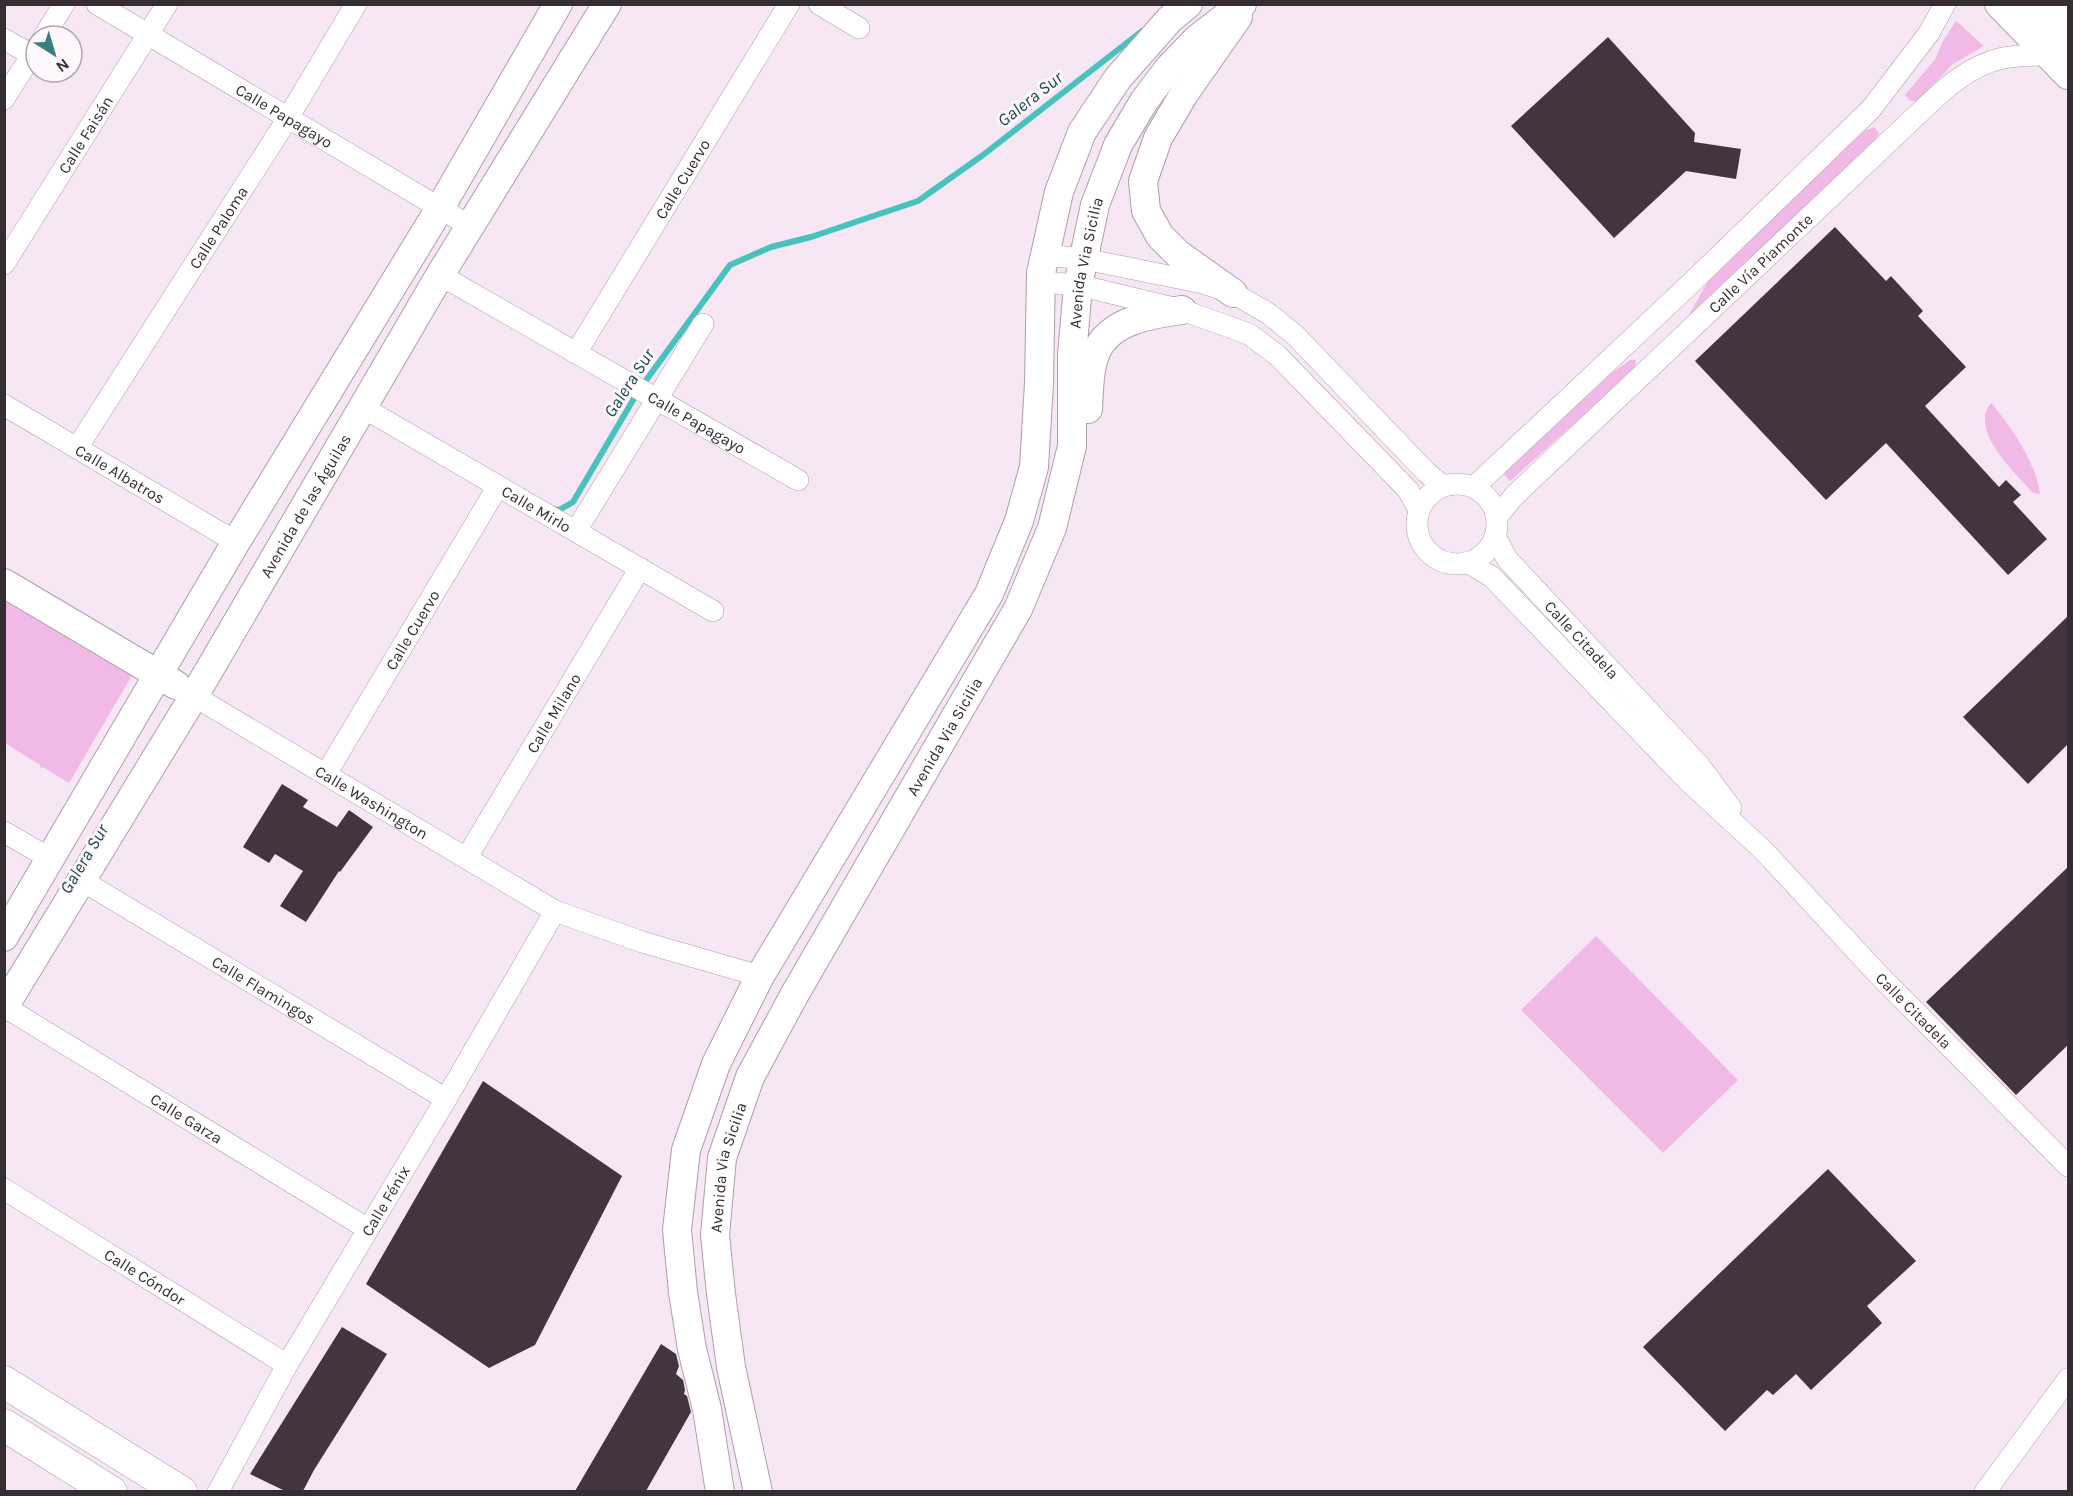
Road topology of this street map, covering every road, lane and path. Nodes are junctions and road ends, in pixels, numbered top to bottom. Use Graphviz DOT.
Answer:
graph roads {
  1 [pos="64,4"];
  2 [pos="97,4"];
  3 [pos="167,4"];
  4 [pos="356,4"];
  5 [pos="558,4"];
  6 [pos="607,4"];
  7 [pos="789,4"];
  8 [pos="819,4"];
  9 [pos="1188,4"];
  10 [pos="1244,4"];
  11 [pos="1945,4"];
  12 [pos="1999,4"];
  13 [pos="2024,4"];
  14 [pos="2045,4"];
  15 [pos="2061,4"];
  16 [pos="2068,13"];
  17 [pos="52,24"];
  18 [pos="859,28"];
  19 [pos="2068,29"];
  20 [pos="148,34"];
  21 [pos="4,39"];
  22 [pos="24,48"];
  23 [pos="2062,60"];
  24 [pos="24,68"];
  25 [pos="4,99"];
  26 [pos="288,118"];
  27 [pos="440,208"];
  28 [pos="470,226"];
  29 [pos="4,264"];
  30 [pos="1043,269"];
  31 [pos="1081,272"];
  32 [pos="440,275"];
  33 [pos="1233,293"];
  34 [pos="1182,310"];
  35 [pos="703,324"];
  36 [pos="576,353"];
  37 [pos="657,399"];
  38 [pos="4,405"];
  39 [pos="362,407"];
  40 [pos="77,448"];
  41 [pos="798,480"];
  42 [pos="498,486"];
  43 [pos="1443,486"];
  44 [pos="1474,488"];
  45 [pos="1061,489"];
  46 [pos="1419,510"];
  47 [pos="1496,527"];
  48 [pos="576,531"];
  49 [pos="236,542"];
  50 [pos="1469,563"];
  51 [pos="640,568"];
  52 [pos="4,583"];
  53 [pos="713,611"];
  54 [pos="160,675"];
  55 [pos="194,696"];
  56 [pos="326,774"];
  57 [pos="4,832"];
  58 [pos="1764,851"];
  59 [pos="467,857"];
  60 [pos="51,859"];
  61 [pos="81,880"];
  62 [pos="555,911"];
  63 [pos="4,937"];
  64 [pos="760,976"];
  65 [pos="5,1007"];
  66 [pos="446,1099"];
  67 [pos="2068,1166"];
  68 [pos="4,1190"];
  69 [pos="368,1229"];
  70 [pos="287,1365"];
  71 [pos="2068,1379"];
  72 [pos="4,1382"];
  73 [pos="4,1425"];
  74 [pos="111,1491"];
  75 [pos="181,1491"];
  76 [pos="218,1491"];
  77 [pos="720,1491"];
  78 [pos="758,1491"];
  79 [pos="1985,1491"];
  1 -- 17 [label="street"];
  2 -- 20 [label="street, Calle Papagayo"];
  3 -- 20 [label="street, Calle Faisán"];
  4 -- 26 [label="street, Calle Paloma"];
  5 -- 27 [label="street"];
  6 -- 28 [label="street, Avenida de las Águilas"];
  7 -- 36 [label="street, Calle Cuervo"];
  8 -- 18 [label="street"];
  9 -- 30 [label="street, Avenida Via Sicilia"];
  10 -- 31 [label="street, Avenida Via Sicilia"];
  10 -- 33 [label="street"];
  11 -- 44 [label="street, Calle Vía Piamonte"];
  12 -- 23 [label="street"];
  13 -- 23 [label="highway"];
  14 -- 19 [label="highway"];
  15 -- 16 [label="highway"];
  20 -- 26 [label="street, Calle Papagayo"];
  20 -- 29 [label="street, Calle Faisán"];
  21 -- 22 [label="street"];
  23 -- 47 [label="street, Calle Vía Piamonte"];
  24 -- 25 [label="street"];
  26 -- 27 [label="street, Calle Papagayo"];
  26 -- 40 [label="street, Calle Paloma"];
  27 -- 28 [label="street, Calle Papagayo"];
  27 -- 49 [label="street"];
  28 -- 32 [label="street, Avenida de las Águilas"];
  30 -- 31 [label="street"];
  30 -- 64 [label="street, Avenida Via Sicilia"];
  31 -- 33 [label="street"];
  31 -- 34 [label="street"];
  31 -- 45 [label="street, Avenida Via Sicilia"];
  32 -- 36 [label="street, Calle Papagayo"];
  32 -- 39 [label="street, Avenida de las Águilas"];
  33 -- 43 [label="street"];
  34 -- 45 [label="street"];
  34 -- 46 [label="street"];
  35 -- 37 [label="street"];
  36 -- 37 [label="street, Calle Papagayo"];
  37 -- 41 [label="street, Calle Papagayo"];
  37 -- 48 [label="street"];
  38 -- 40 [label="street, Calle Albatros"];
  39 -- 42 [label="street, Calle Mirlo"];
  39 -- 55 [label="street, Avenida de las Águilas"];
  40 -- 49 [label="street, Calle Albatros"];
  42 -- 48 [label="street, Calle Mirlo"];
  42 -- 56 [label="street, Calle Cuervo"];
  43 -- 44 [label="street"];
  43 -- 46 [label="street"];
  44 -- 47 [label="street"];
  45 -- 78 [label="street, Avenida Via Sicilia"];
  46 -- 50 [label="street"];
  47 -- 50 [label="street"];
  47 -- 58 [label="street, Calle Citadela"];
  48 -- 51 [label="street, Calle Mirlo"];
  49 -- 54 [label="street"];
  50 -- 58 [label="street, Calle Citadela"];
  51 -- 53 [label="street, Calle Mirlo"];
  51 -- 59 [label="street, Calle Milano"];
  52 -- 54 [label="street, Calle Washington"];
  54 -- 55 [label="street, Calle Washington"];
  54 -- 60 [label="street"];
  55 -- 56 [label="street, Calle Washington"];
  55 -- 61 [label="street, Avenida de las Águilas"];
  56 -- 59 [label="street, Calle Washington"];
  57 -- 60 [label="street"];
  58 -- 67 [label="street, Calle Citadela"];
  59 -- 62 [label="street, Calle Washington"];
  60 -- 63 [label="street"];
  61 -- 65 [label="street, Avenida de las Águilas"];
  61 -- 66 [label="street, Calle Flamingos"];
  62 -- 64 [label="street, Calle Washington"];
  62 -- 66 [label="street, Calle Fénix"];
  64 -- 77 [label="street, Avenida Via Sicilia"];
  65 -- 69 [label="street, Calle Garza"];
  66 -- 69 [label="street, Calle Fénix"];
  68 -- 70 [label="street, Calle Cóndor"];
  69 -- 70 [label="street, Calle Fénix"];
  70 -- 76 [label="street, Calle Fénix"];
  71 -- 79 [label="street"];
  72 -- 75 [label="main road"];
  73 -- 74 [label="main road"];
}
